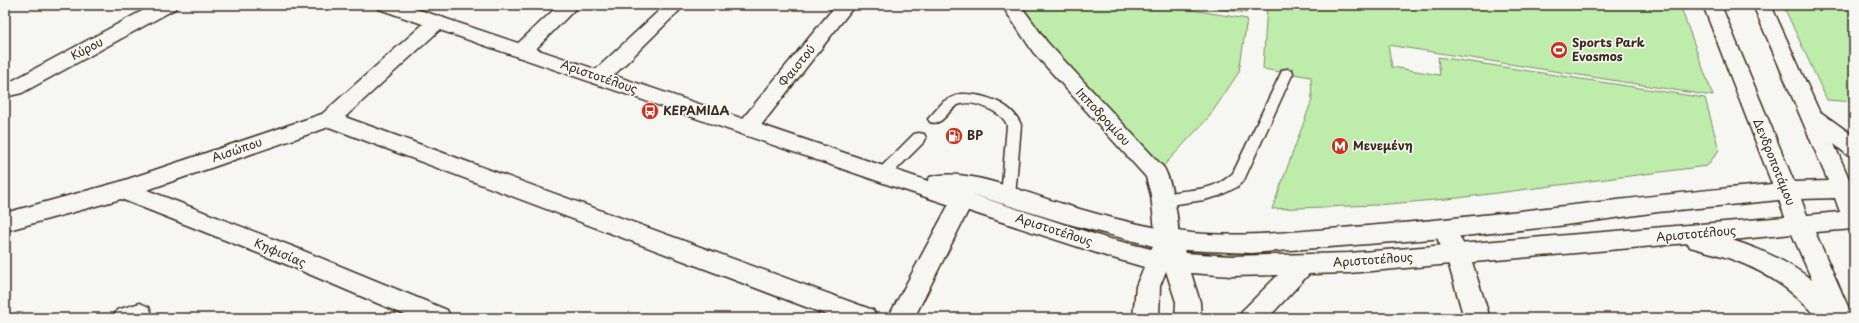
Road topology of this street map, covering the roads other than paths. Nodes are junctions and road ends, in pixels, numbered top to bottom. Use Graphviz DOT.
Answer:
graph roads {
  1 [pos="168,5"];
  2 [pos="570,5"];
  3 [pos="676,5"];
  4 [pos="846,5"];
  5 [pos="1014,5"];
  6 [pos="1712,5"];
  7 [pos="1762,5"];
  8 [pos="398,7"];
  9 [pos="437,22"];
  10 [pos="522,51"];
  11 [pos="1286,73"];
  12 [pos="599,78"];
  13 [pos="5,90"];
  14 [pos="1810,113"];
  15 [pos="329,119"];
  16 [pos="935,119"];
  17 [pos="747,128"];
  18 [pos="919,138"];
  19 [pos="1854,148"];
  20 [pos="893,177"];
  21 [pos="1848,188"];
  22 [pos="122,190"];
  23 [pos="1786,191"];
  24 [pos="1008,197"];
  25 [pos="963,199"];
  26 [pos="1163,200"];
  27 [pos="1854,218"];
  28 [pos="5,222"];
  29 [pos="1800,226"];
  30 [pos="1445,229"];
  31 [pos="1661,237"];
  32 [pos="1168,239"];
  33 [pos="1458,253"];
  34 [pos="1167,262"];
  35 [pos="1302,265"];
  36 [pos="438,318"];
  37 [pos="864,318"];
  38 [pos="901,318"];
  39 [pos="1146,318"];
  40 [pos="1188,318"];
  41 [pos="1252,318"];
  42 [pos="1477,318"];
  43 [pos="1832,318"];
  44 [pos="1840,318"];
  1 -- 13 [label="main road, Κύρου"];
  2 -- 10 [label="main road"];
  3 -- 12 [label="main road"];
  4 -- 17 [label="main road, Φαιστού"];
  5 -- 26 [label="main road, Ιπποδρομίου"];
  6 -- 23 [label="main road, Δενδροποτάμου"];
  7 -- 14 [label="main road"];
  8 -- 9 [label="main road, Αριστοτέλους"];
  9 -- 10 [label="main road, Αριστοτέλους"];
  9 -- 15 [label="main road, Αισώπου"];
  10 -- 12 [label="main road, Αριστοτέλους"];
  11 -- 26 [label="lane"];
  12 -- 17 [label="main road, Αριστοτέλους"];
  14 -- 19 [label="main road"];
  14 -- 21 [label="main road"];
  15 -- 22 [label="main road, Αισώπου"];
  15 -- 37 [label="main road"];
  16 -- 24 [label="lane"];
  17 -- 20 [label="main road, Αριστοτέλους"];
  18 -- 20 [label="lane"];
  20 -- 24 [label="main road, Αριστοτέλους"];
  20 -- 25 [label="main road, Αριστοτέλους"];
  21 -- 23 [label="main road, Αριστοτέλους"];
  21 -- 27 [label="main road"];
  22 -- 28 [label="main road, Αισώπου"];
  22 -- 36 [label="main road, Κηφισίας"];
  23 -- 29 [label="main road, Δενδροποτάμου"];
  23 -- 30 [label="main road, Αριστοτέλους"];
  24 -- 32 [label="main road, Αριστοτέλους"];
  25 -- 34 [label="main road, Αριστοτέλους"];
  25 -- 38 [label="main road"];
  26 -- 32 [label="main road, Ιπποδρομίου"];
  27 -- 29 [label="main road, Αριστοτέλους"];
  29 -- 31 [label="main road, Αριστοτέλους"];
  29 -- 44 [label="main road, Δενδροποτάμου"];
  30 -- 32 [label="main road, Αριστοτέλους"];
  30 -- 33 [label="main road"];
  31 -- 33 [label="main road, Αριστοτέλους"];
  31 -- 43 [label="main road"];
  32 -- 34 [label="main road"];
  33 -- 35 [label="main road, Αριστοτέλους"];
  33 -- 42 [label="main road"];
  34 -- 35 [label="main road, Αριστοτέλους"];
  34 -- 39 [label="main road"];
  34 -- 40 [label="main road"];
  35 -- 41 [label="main road"];
}
